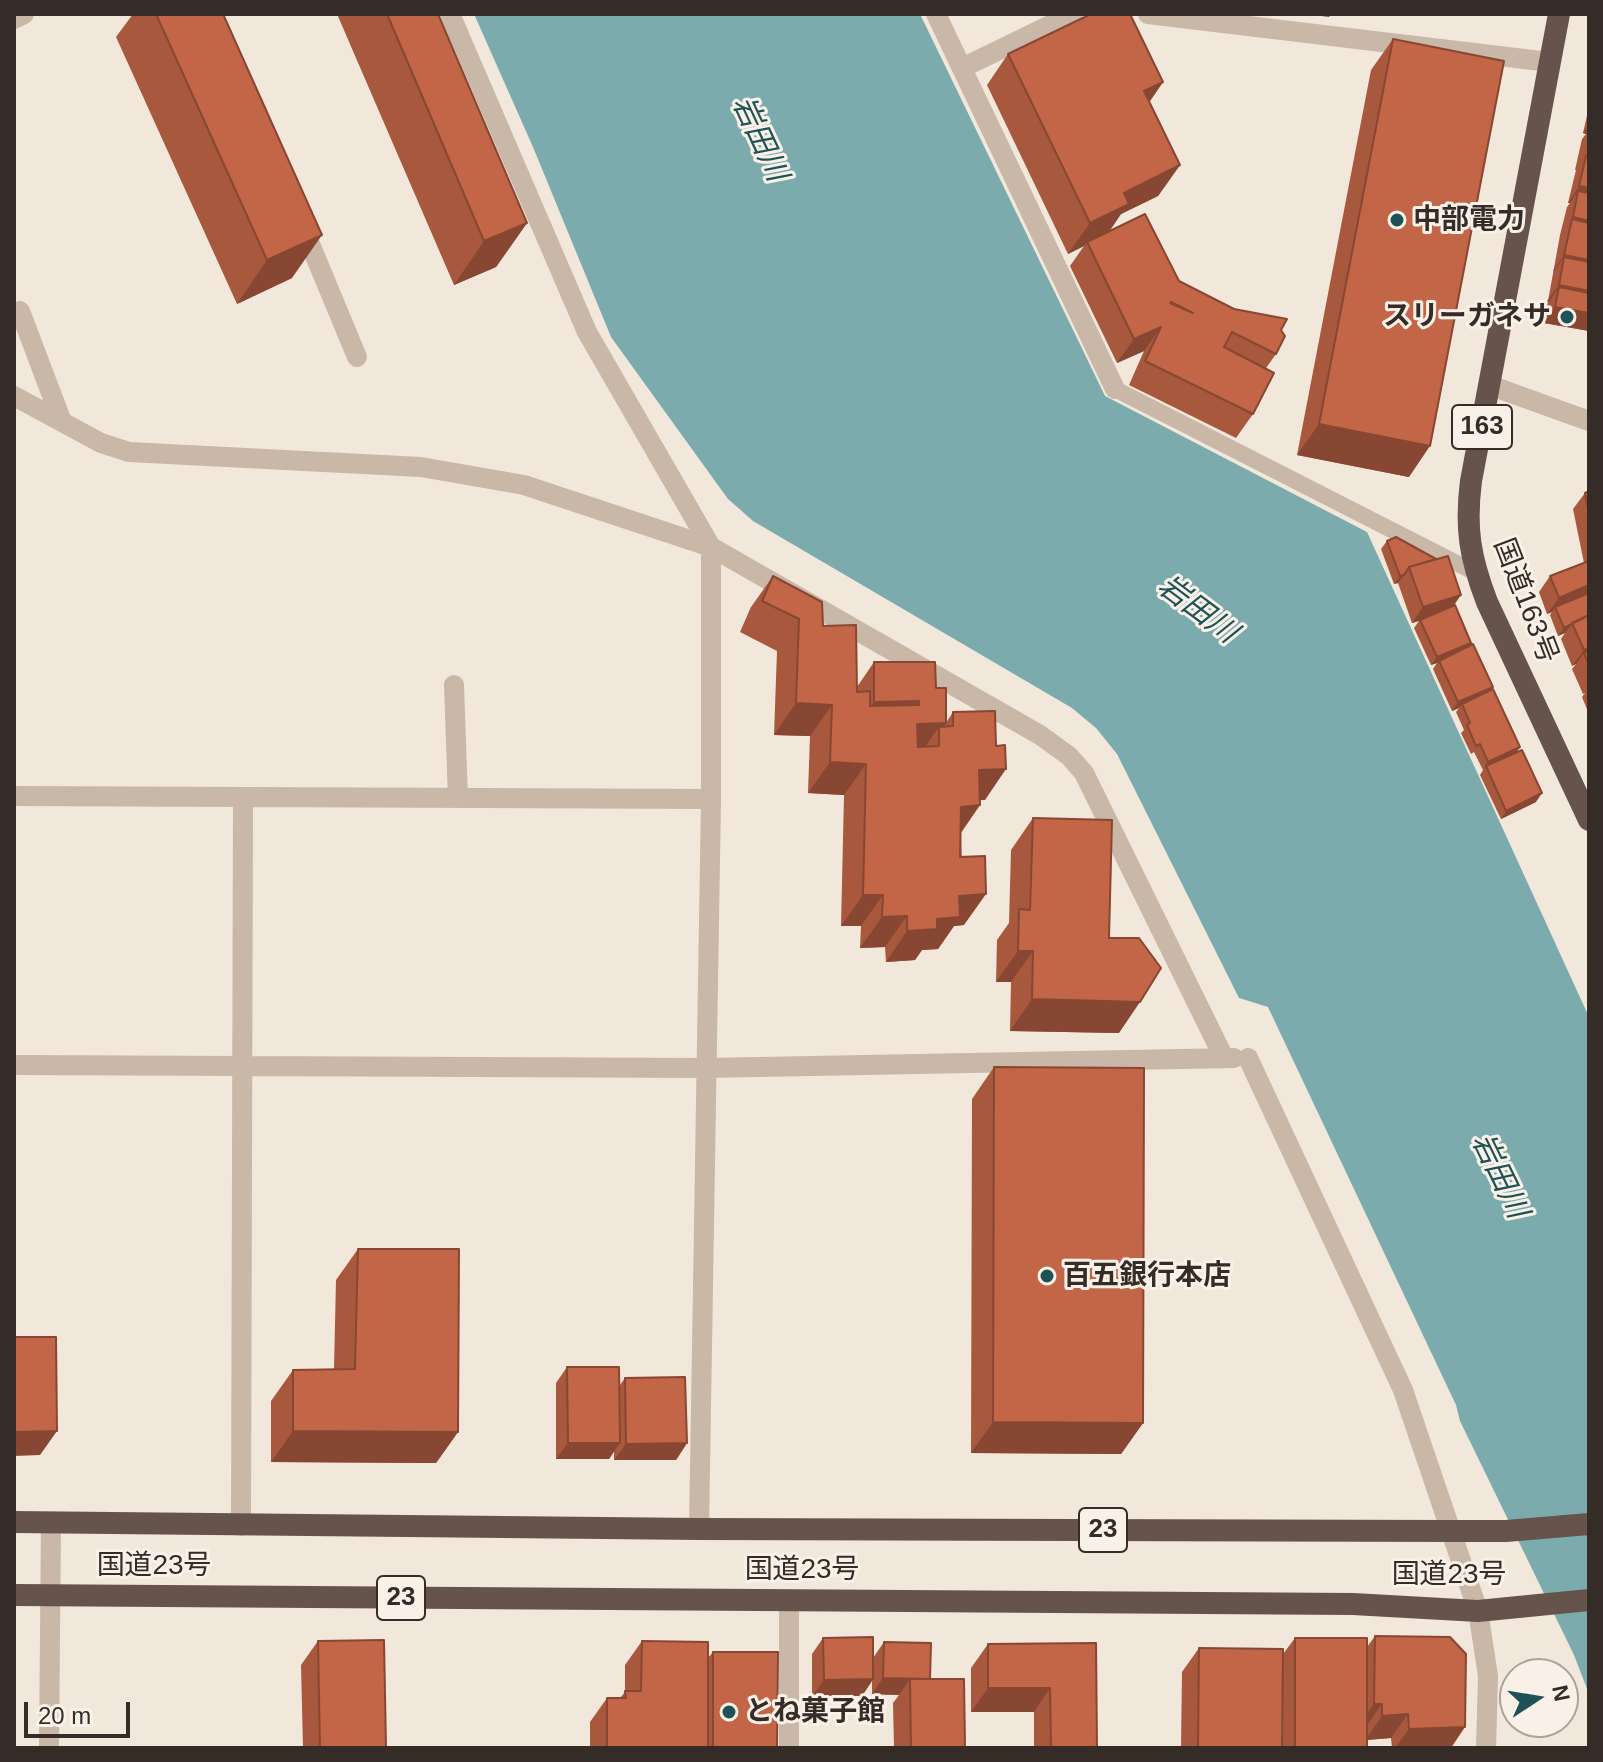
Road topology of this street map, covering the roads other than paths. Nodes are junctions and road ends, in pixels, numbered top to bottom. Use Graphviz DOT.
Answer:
graph roads {
  1 [pos="24,14"];
  2 [pos="450,14"];
  3 [pos="936,14"];
  4 [pos="1073,14"];
  5 [pos="1148,14"];
  6 [pos="1559,14"];
  7 [pos="1184,16"];
  8 [pos="14,19"];
  9 [pos="1549,62"];
  10 [pos="962,68"];
  11 [pos="295,210"];
  12 [pos="20,311"];
  13 [pos="357,357"];
  14 [pos="1489,385"];
  15 [pos="1115,389"];
  16 [pos="14,396"];
  17 [pos="1589,421"];
  18 [pos="62,422"];
  19 [pos="711,547"];
  20 [pos="1476,573"];
  21 [pos="454,685"];
  22 [pos="14,796"];
  23 [pos="243,797"];
  24 [pos="458,798"];
  25 [pos="711,799"];
  26 [pos="1589,820"];
  27 [pos="1224,1058"];
  28 [pos="14,1065"];
  29 [pos="241,1066"];
  30 [pos="706,1068"];
  31 [pos="14,1522"];
  32 [pos="51,1522"];
  33 [pos="1589,1524"];
  34 [pos="241,1526"];
  35 [pos="699,1529"];
  36 [pos="1451,1531"];
  37 [pos="14,1595"];
  38 [pos="51,1596"];
  39 [pos="789,1600"];
  40 [pos="1589,1600"];
  41 [pos="1478,1611"];
  42 [pos="49,1748"];
  43 [pos="789,1748"];
  44 [pos="1486,1748"];
  1 -- 8 [label="street"];
  2 -- 19 [label="street"];
  3 -- 10 [label="street"];
  4 -- 10 [label="street"];
  5 -- 7 [label="street"];
  6 -- 9 [label="highway, 国道163号 / 163"];
  7 -- 9 [label="street"];
  9 -- 14 [label="highway, 国道163号 / 163"];
  10 -- 15 [label="street"];
  11 -- 13 [label="street"];
  12 -- 18 [label="street"];
  14 -- 17 [label="street"];
  14 -- 20 [label="highway, 国道163号 / 163"];
  15 -- 20 [label="lane"];
  16 -- 18 [label="street"];
  18 -- 19 [label="street"];
  19 -- 25 [label="street"];
  19 -- 27 [label="street"];
  20 -- 26 [label="highway, 国道163号 / 163"];
  21 -- 24 [label="street"];
  22 -- 23 [label="street"];
  23 -- 24 [label="street"];
  23 -- 29 [label="street"];
  24 -- 25 [label="street"];
  25 -- 30 [label="street"];
  27 -- 30 [label="street"];
  27 -- 36 [label="street"];
  28 -- 29 [label="street"];
  29 -- 30 [label="street"];
  29 -- 34 [label="street"];
  30 -- 35 [label="street"];
  31 -- 32 [label="highway, 国道23号 / 23"];
  32 -- 34 [label="highway, 国道23号 / 23"];
  32 -- 38 [label="street"];
  33 -- 36 [label="highway, 国道23号 / 23"];
  34 -- 35 [label="highway, 国道23号 / 23"];
  35 -- 36 [label="highway, 国道23号 / 23"];
  36 -- 41 [label="street"];
  37 -- 38 [label="highway, 国道23号 / 23"];
  38 -- 39 [label="highway, 国道23号 / 23"];
  38 -- 42 [label="street"];
  39 -- 41 [label="highway, 国道23号 / 23"];
  39 -- 43 [label="street"];
  40 -- 41 [label="highway, 国道23号 / 23"];
  41 -- 44 [label="street"];
}
